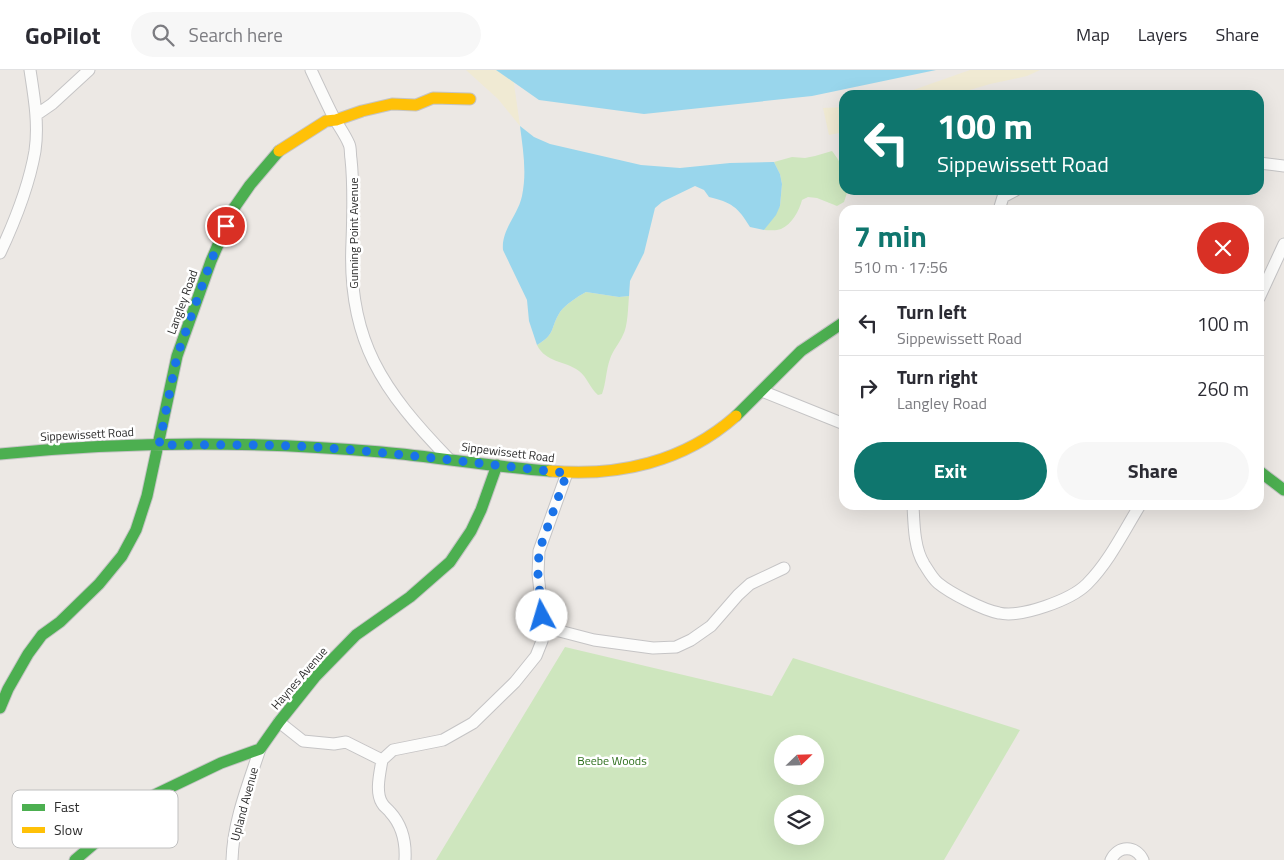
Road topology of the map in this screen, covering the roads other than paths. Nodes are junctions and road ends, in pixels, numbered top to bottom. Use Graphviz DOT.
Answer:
graph roads {
  1 [pos="30,70"];
  2 [pos="89,70"];
  3 [pos="311,70"];
  4 [pos="470,99"];
  5 [pos="36,115"];
  6 [pos="336,120"];
  7 [pos="1264,164"];
  8 [pos="1284,166"];
  9 [pos="1007,195"];
  10 [pos="1000,205"];
  11 [pos="1284,244"];
  12 [pos="0,253"];
  13 [pos="1264,287"];
  14 [pos="839,325"];
  15 [pos="762,391"];
  16 [pos="412,420"];
  17 [pos="839,422"];
  18 [pos="159,445"];
  19 [pos="0,454"];
  20 [pos="421,456"];
  21 [pos="449,459"];
  22 [pos="497,465"];
  23 [pos="567,473"];
  24 [pos="1264,475"];
  25 [pos="1284,490"];
  26 [pos="913,510"];
  27 [pos="1137,510"];
  28 [pos="784,568"];
  29 [pos="544,627"];
  30 [pos="0,708"];
  31 [pos="279,722"];
  32 [pos="260,749"];
  33 [pos="382,760"];
  34 [pos="165,790"];
  35 [pos="91,848"];
  36 [pos="75,860"];
  37 [pos="232,860"];
  38 [pos="405,860"];
  39 [pos="1110,860"];
  40 [pos="1143,860"];
  1 -- 5 [label="street"];
  2 -- 5 [label="street"];
  3 -- 6 [label="street, Gunning Point Avenue"];
  4 -- 6 [label="street, Langley Road"];
  5 -- 12 [label="street"];
  6 -- 16 [label="street, Gunning Point Avenue"];
  6 -- 18 [label="street, Langley Road"];
  7 -- 8 [label="street"];
  9 -- 10 [label="street"];
  11 -- 13 [label="street"];
  14 -- 15 [label="street, Sippewissett Road"];
  15 -- 17 [label="street"];
  15 -- 23 [label="street, Sippewissett Road"];
  16 -- 20 [label="street, Gunning Point Avenue"];
  16 -- 21 [label="street, Gunning Point Avenue"];
  18 -- 19 [label="street, Sippewissett Road"];
  18 -- 20 [label="street, Sippewissett Road"];
  18 -- 30 [label="street"];
  20 -- 21 [label="street, Sippewissett Road"];
  21 -- 22 [label="street, Sippewissett Road"];
  22 -- 23 [label="street, Sippewissett Road"];
  22 -- 31 [label="street, Haynes Avenue"];
  23 -- 29 [label="street"];
  24 -- 25 [label="street"];
  26 -- 27 [label="street"];
  28 -- 29 [label="street"];
  29 -- 33 [label="street"];
  31 -- 32 [label="street, Haynes Avenue"];
  31 -- 33 [label="street"];
  32 -- 34 [label="street"];
  32 -- 37 [label="street, Upland Avenue"];
  33 -- 38 [label="street"];
  35 -- 36 [label="street"];
  39 -- 40 [label="street"];
}
